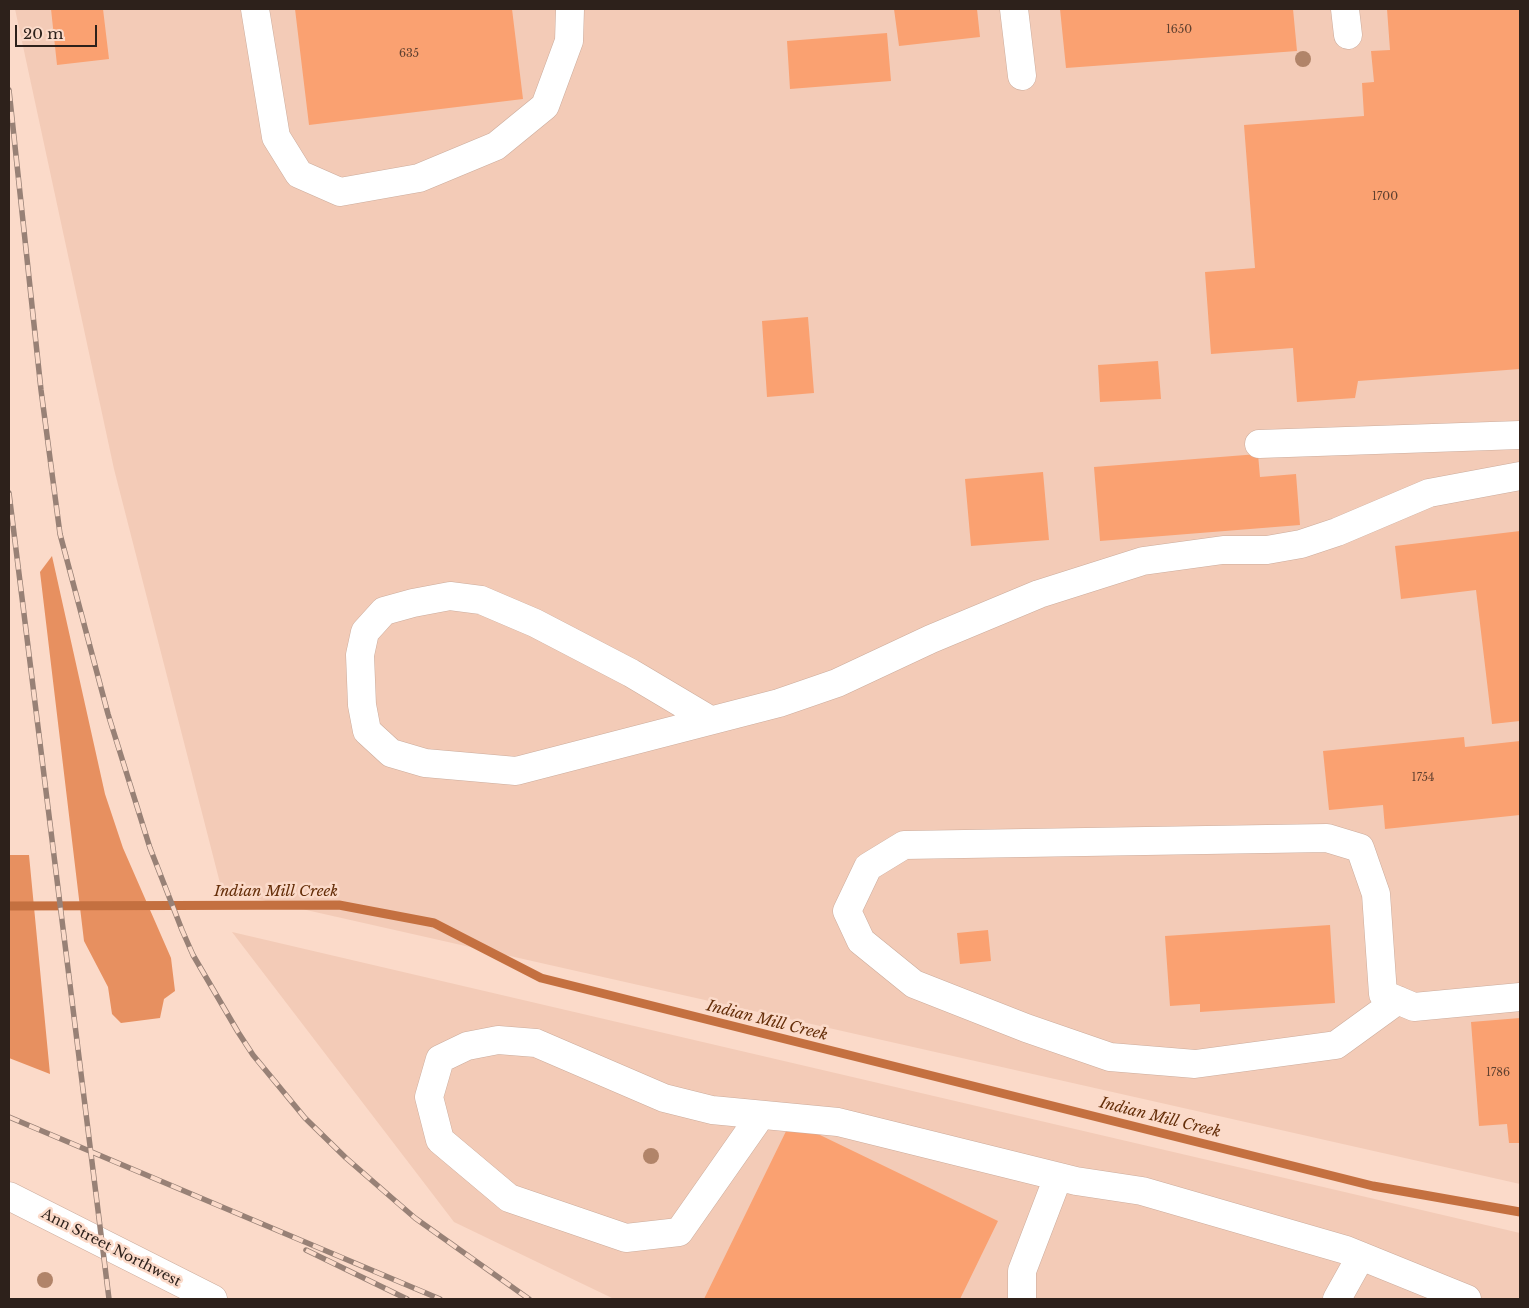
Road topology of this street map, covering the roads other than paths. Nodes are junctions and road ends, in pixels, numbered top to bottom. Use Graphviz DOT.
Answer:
graph roads {
  1 [pos="255,9"];
  2 [pos="570,9"];
  3 [pos="1014,9"];
  4 [pos="1022,76"];
  5 [pos="1520,435"];
  6 [pos="1259,444"];
  7 [pos="1520,476"];
  8 [pos="710,720"];
  9 [pos="1520,997"];
  10 [pos="1398,1000"];
  11 [pos="761,1115"];
  12 [pos="1058,1177"];
  13 [pos="9,1196"];
  14 [pos="1361,1256"];
  15 [pos="213,1299"];
  16 [pos="1022,1299"];
  17 [pos="1337,1299"];
  18 [pos="1467,1299"];
  1 -- 2 [label="main road"];
  3 -- 4 [label="main road"];
  5 -- 6 [label="main road"];
  7 -- 8 [label="main road"];
  8 -- 8 [label="main road"];
  9 -- 10 [label="main road"];
  10 -- 10 [label="main road"];
  11 -- 11 [label="main road"];
  11 -- 12 [label="main road"];
  12 -- 14 [label="main road"];
  12 -- 16 [label="main road"];
  13 -- 15 [label="main road, Ann Street Northwest"];
  14 -- 17 [label="main road"];
  14 -- 18 [label="main road"];
}
